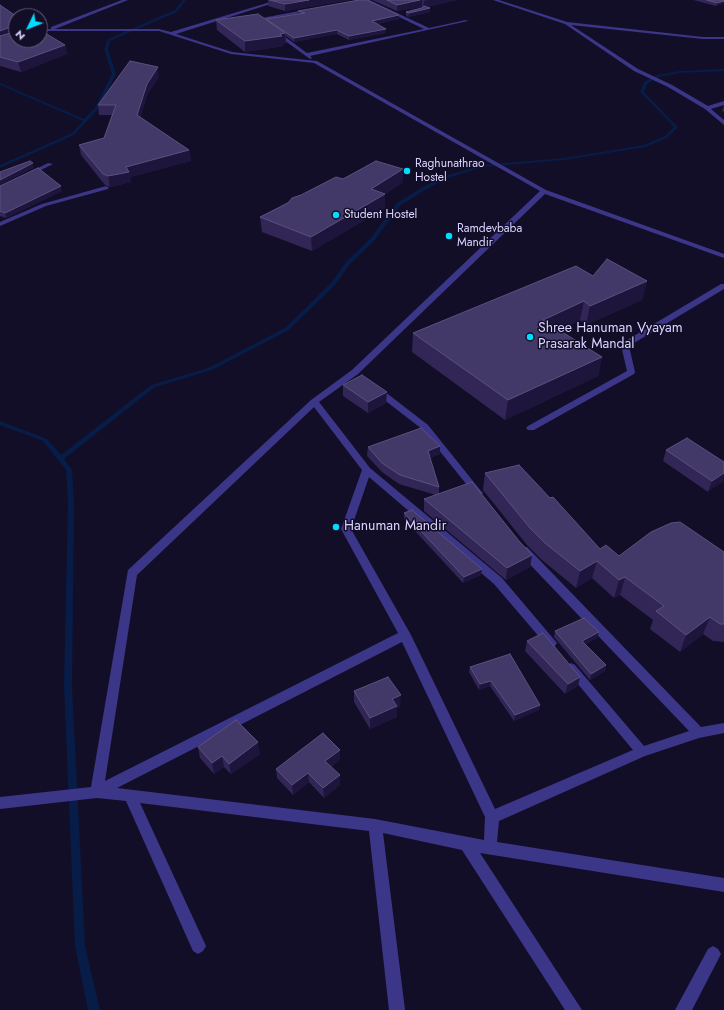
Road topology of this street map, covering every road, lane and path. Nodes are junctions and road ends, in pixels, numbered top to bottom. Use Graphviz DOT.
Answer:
graph roads {
  1 [pos="126,0"];
  2 [pos="281,0"];
  3 [pos="366,0"];
  4 [pos="495,0"];
  5 [pos="358,1"];
  6 [pos="319,8"];
  7 [pos="246,12"];
  8 [pos="405,13"];
  9 [pos="398,14"];
  10 [pos="258,20"];
  11 [pos="466,21"];
  12 [pos="566,23"];
  13 [pos="264,24"];
  14 [pos="270,28"];
  15 [pos="428,29"];
  16 [pos="48,30"];
  17 [pos="48,30"];
  18 [pos="171,34"];
  19 [pos="724,38"];
  20 [pos="306,55"];
  21 [pos="315,62"];
  22 [pos="724,103"];
  23 [pos="707,108"];
  24 [pos="724,123"];
  25 [pos="50,164"];
  26 [pos="21,178"];
  27 [pos="106,188"];
  28 [pos="544,192"];
  29 [pos="0,224"];
  30 [pos="724,256"];
  31 [pos="724,286"];
  32 [pos="372,386"];
  33 [pos="314,402"];
  34 [pos="531,428"];
  35 [pos="367,470"];
  36 [pos="484,502"];
  37 [pos="518,543"];
  38 [pos="405,634"];
  39 [pos="724,728"];
  40 [pos="699,733"];
  41 [pos="642,752"];
  42 [pos="97,792"];
  43 [pos="130,796"];
  44 [pos="0,803"];
  45 [pos="492,817"];
  46 [pos="375,825"];
  47 [pos="466,844"];
  48 [pos="490,848"];
  49 [pos="724,885"];
  50 [pos="198,946"];
  51 [pos="713,954"];
  52 [pos="397,1010"];
  53 [pos="574,1010"];
  54 [pos="683,1010"];
  1 -- 16 [label="street"];
  2 -- 7 [label="street"];
  3 -- 5 [label="street"];
  3 -- 9 [label="street"];
  4 -- 12 [label="street"];
  6 -- 10 [label="street"];
  7 -- 10 [label="street"];
  7 -- 18 [label="street"];
  8 -- 9 [label="street"];
  9 -- 15 [label="street"];
  10 -- 13 [label="street"];
  11 -- 15 [label="street"];
  12 -- 19 [label="street"];
  12 -- 23 [label="street"];
  14 -- 20 [label="street"];
  15 -- 20 [label="street"];
  17 -- 18 [label="street"];
  18 -- 21 [label="street"];
  20 -- 21 [label="street"];
  21 -- 28 [label="street"];
  22 -- 23 [label="street"];
  23 -- 24 [label="street"];
  25 -- 26 [label="street"];
  27 -- 29 [label="street"];
  28 -- 30 [label="street"];
  28 -- 33 [label="street"];
  31 -- 34 [label="street"];
  32 -- 36 [label="street"];
  33 -- 35 [label="street"];
  33 -- 42 [label="street"];
  35 -- 38 [label="street"];
  35 -- 41 [label="street"];
  37 -- 40 [label="street"];
  38 -- 42 [label="street"];
  38 -- 45 [label="street"];
  39 -- 40 [label="street"];
  40 -- 41 [label="street"];
  41 -- 45 [label="street"];
  42 -- 43 [label="street"];
  42 -- 44 [label="street"];
  43 -- 46 [label="street"];
  43 -- 50 [label="street"];
  45 -- 48 [label="street"];
  46 -- 47 [label="street"];
  46 -- 52 [label="street"];
  47 -- 48 [label="street"];
  47 -- 53 [label="street"];
  48 -- 49 [label="street"];
  51 -- 54 [label="street"];
}
